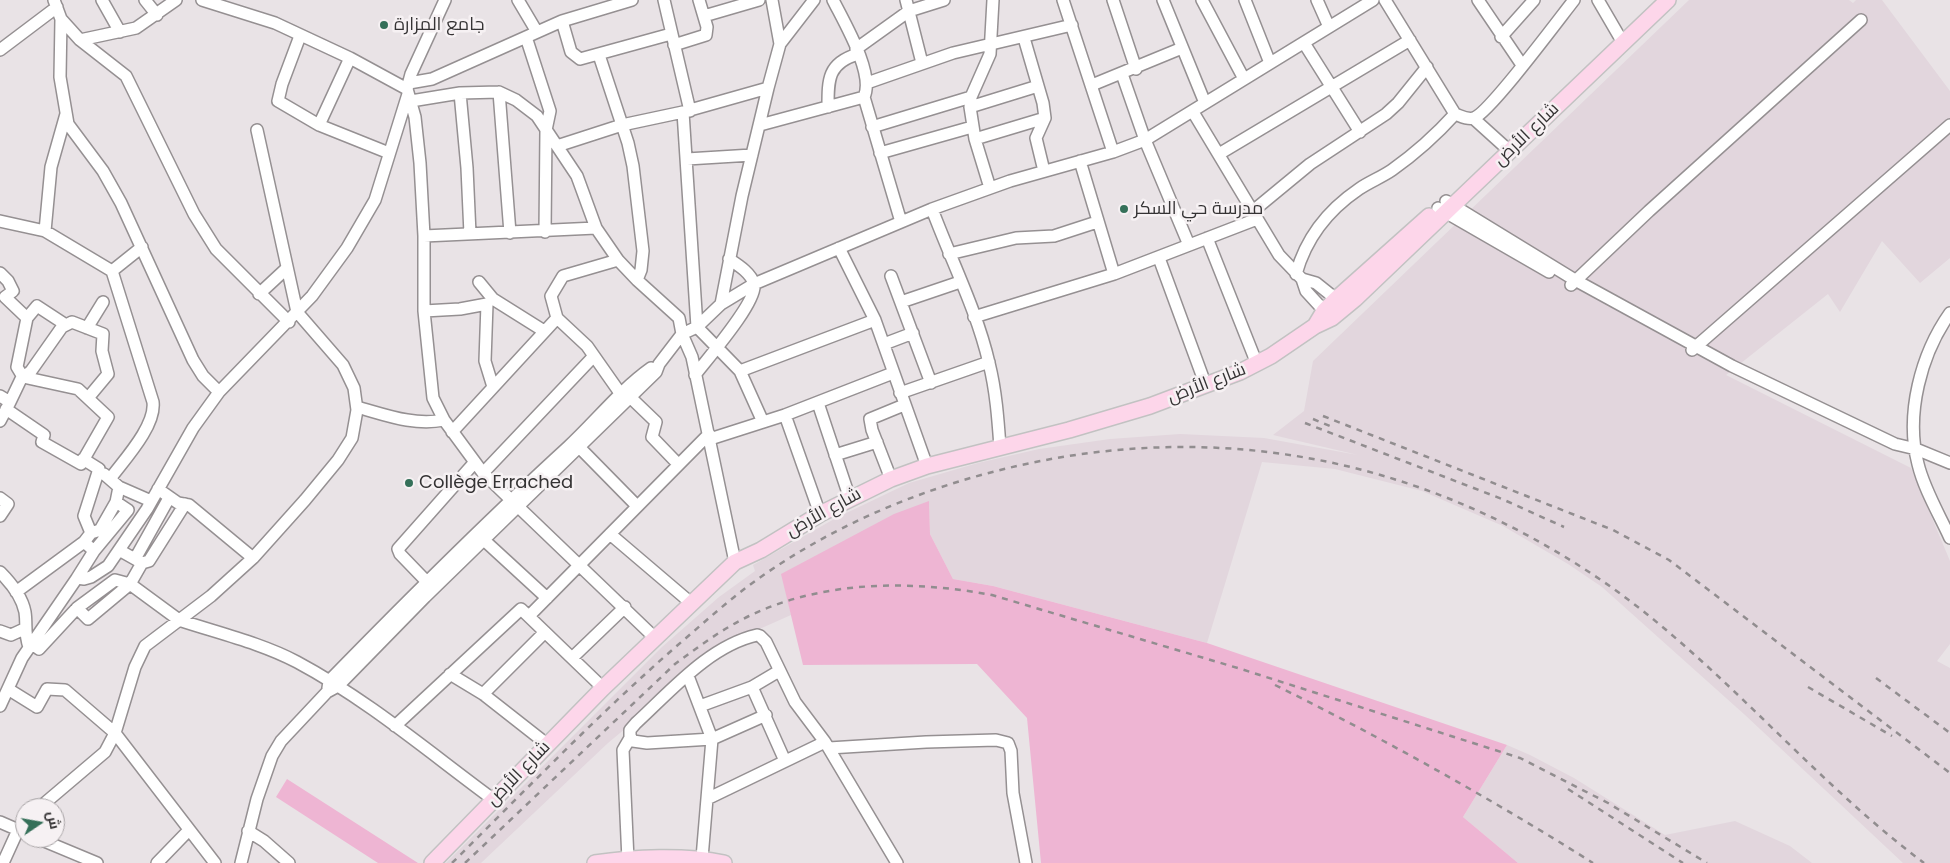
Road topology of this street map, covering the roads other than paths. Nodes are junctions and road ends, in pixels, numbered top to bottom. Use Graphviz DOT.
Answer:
graph roads {
  1 [pos="102,0"];
  2 [pos="145,0"];
  3 [pos="176,0"];
  4 [pos="202,0"];
  5 [pos="445,0"];
  6 [pos="518,0"];
  7 [pos="632,0"];
  8 [pos="664,0"];
  9 [pos="699,0"];
  10 [pos="759,0"];
  11 [pos="772,0"];
  12 [pos="814,0"];
  13 [pos="833,0"];
  14 [pos="944,0"];
  15 [pos="993,0"];
  16 [pos="1063,0"];
  17 [pos="1113,0"];
  18 [pos="1163,0"];
  19 [pos="1202,0"];
  20 [pos="1245,0"];
  21 [pos="1317,0"];
  22 [pos="1373,0"];
  23 [pos="1385,0"];
  24 [pos="1478,0"];
  25 [pos="1534,0"];
  26 [pos="1574,0"];
  27 [pos="1598,0"];
  28 [pos="1656,0"];
  29 [pos="1668,0"];
  30 [pos="56,4"];
  31 [pos="908,6"];
  32 [pos="157,15"];
  33 [pos="704,16"];
  34 [pos="61,19"];
  35 [pos="1861,20"];
  36 [pos="562,21"];
  37 [pos="1072,25"];
  38 [pos="1329,27"];
  39 [pos="120,32"];
  40 [pos="532,34"];
  41 [pos="300,36"];
  42 [pos="1619,36"];
  43 [pos="1501,37"];
  44 [pos="1024,38"];
  45 [pos="673,39"];
  46 [pos="80,40"];
  47 [pos="1410,40"];
  48 [pos="1304,43"];
  49 [pos="780,44"];
  50 [pos="992,45"];
  51 [pos="1182,48"];
  52 [pos="0,50"];
  53 [pos="857,52"];
  54 [pos="599,55"];
  55 [pos="350,58"];
  56 [pos="922,63"];
  57 [pos="1270,63"];
  58 [pos="1522,65"];
  59 [pos="1427,67"];
  60 [pos="1136,69"];
  61 [pos="1122,74"];
  62 [pos="1244,79"];
  63 [pos="867,83"];
  64 [pos="1092,85"];
  65 [pos="1038,86"];
  66 [pos="1331,87"];
  67 [pos="768,88"];
  68 [pos="409,92"];
  69 [pos="499,92"];
  70 [pos="460,93"];
  71 [pos="864,97"];
  72 [pos="970,102"];
  73 [pos="1205,103"];
  74 [pos="828,107"];
  75 [pos="686,112"];
  76 [pos="1193,112"];
  77 [pos="66,114"];
  78 [pos="1455,114"];
  79 [pos="1045,118"];
  80 [pos="1473,118"];
  81 [pos="760,124"];
  82 [pos="319,125"];
  83 [pos="622,125"];
  84 [pos="1950,125"];
  85 [pos="872,127"];
  86 [pos="972,127"];
  87 [pos="257,130"];
  88 [pos="546,130"];
  89 [pos="1360,132"];
  90 [pos="975,139"];
  91 [pos="1144,140"];
  92 [pos="557,146"];
  93 [pos="1504,146"];
  94 [pos="1113,152"];
  95 [pos="389,153"];
  96 [pos="880,153"];
  97 [pos="1219,154"];
  98 [pos="752,155"];
  99 [pos="687,159"];
  100 [pos="1080,161"];
  101 [pos="1044,171"];
  102 [pos="990,188"];
  103 [pos="1446,207"];
  104 [pos="932,209"];
  105 [pos="1255,215"];
  106 [pos="0,221"];
  107 [pos="901,222"];
  108 [pos="1097,222"];
  109 [pos="596,228"];
  110 [pos="45,232"];
  111 [pos="545,232"];
  112 [pos="510,233"];
  113 [pos="470,234"];
  114 [pos="424,236"];
  115 [pos="1207,238"];
  116 [pos="1189,245"];
  117 [pos="142,247"];
  118 [pos="839,248"];
  119 [pos="949,254"];
  120 [pos="1159,258"];
  121 [pos="730,259"];
  122 [pos="618,260"];
  123 [pos="287,268"];
  124 [pos="112,270"];
  125 [pos="0,273"];
  126 [pos="1114,274"];
  127 [pos="891,276"];
  128 [pos="1299,276"];
  129 [pos="637,280"];
  130 [pos="479,282"];
  131 [pos="960,282"];
  132 [pos="1573,282"];
  133 [pos="754,284"];
  134 [pos="259,294"];
  135 [pos="103,302"];
  136 [pos="490,302"];
  137 [pos="901,302"];
  138 [pos="1341,303"];
  139 [pos="721,304"];
  140 [pos="424,311"];
  141 [pos="297,312"];
  142 [pos="1950,313"];
  143 [pos="1328,315"];
  144 [pos="974,317"];
  145 [pos="27,318"];
  146 [pos="557,318"];
  147 [pos="875,320"];
  148 [pos="289,322"];
  149 [pos="66,325"];
  150 [pos="697,327"];
  151 [pos="87,328"];
  152 [pos="544,331"];
  153 [pos="913,333"];
  154 [pos="682,334"];
  155 [pos="884,344"];
  156 [pos="715,348"];
  157 [pos="1693,348"];
  158 [pos="593,357"];
  159 [pos="989,362"];
  160 [pos="1257,364"];
  161 [pos="740,371"];
  162 [pos="893,373"];
  163 [pos="695,375"];
  164 [pos="23,377"];
  165 [pos="932,383"];
  166 [pos="1206,386"];
  167 [pos="493,387"];
  168 [pos="219,392"];
  169 [pos="900,393"];
  170 [pos="625,395"];
  171 [pos="88,398"];
  172 [pos="5,402"];
  173 [pos="818,403"];
  174 [pos="904,405"];
  175 [pos="357,407"];
  176 [pos="785,415"];
  177 [pos="444,420"];
  178 [pos="0,421"];
  179 [pos="763,422"];
  180 [pos="452,432"];
  181 [pos="710,437"];
  182 [pos="877,442"];
  183 [pos="579,447"];
  184 [pos="1000,447"];
  185 [pos="1916,453"];
  186 [pos="835,455"];
  187 [pos="83,459"];
  188 [pos="475,462"];
  189 [pos="1950,462"];
  190 [pos="678,464"];
  191 [pos="927,466"];
  192 [pos="99,469"];
  193 [pos="483,473"];
  194 [pos="110,479"];
  195 [pos="890,479"];
  196 [pos="119,487"];
  197 [pos="158,489"];
  198 [pos="0,498"];
  199 [pos="170,498"];
  200 [pos="850,499"];
  201 [pos="151,501"];
  202 [pos="116,502"];
  203 [pos="515,503"];
  204 [pos="185,504"];
  205 [pos="637,506"];
  206 [pos="820,514"];
  207 [pos="0,516"];
  208 [pos="91,533"];
  209 [pos="610,534"];
  210 [pos="1950,538"];
  211 [pos="485,541"];
  212 [pos="84,542"];
  213 [pos="120,550"];
  214 [pos="94,551"];
  215 [pos="253,558"];
  216 [pos="138,561"];
  217 [pos="734,562"];
  218 [pos="580,565"];
  219 [pos="0,572"];
  220 [pos="77,578"];
  221 [pos="428,583"];
  222 [pos="130,584"];
  223 [pos="16,592"];
  224 [pos="547,598"];
  225 [pos="691,603"];
  226 [pos="625,607"];
  227 [pos="77,608"];
  228 [pos="530,616"];
  229 [pos="179,620"];
  230 [pos="24,629"];
  231 [pos="0,631"];
  232 [pos="545,632"];
  233 [pos="654,637"];
  234 [pos="30,646"];
  235 [pos="573,657"];
  236 [pos="779,671"];
  237 [pos="450,674"];
  238 [pos="688,676"];
  239 [pos="6,683"];
  240 [pos="331,687"];
  241 [pos="752,687"];
  242 [pos="602,688"];
  243 [pos="483,694"];
  244 [pos="0,706"];
  245 [pos="700,706"];
  246 [pos="766,716"];
  247 [pos="395,726"];
  248 [pos="115,733"];
  249 [pos="630,738"];
  250 [pos="712,739"];
  251 [pos="548,745"];
  252 [pos="827,745"];
  253 [pos="785,761"];
  254 [pos="51,798"];
  255 [pos="709,798"];
  256 [pos="494,800"];
  257 [pos="0,822"];
  258 [pos="15,827"];
  259 [pos="188,830"];
  260 [pos="248,831"];
  261 [pos="15,843"];
  262 [pos="61,848"];
  263 [pos="70,852"];
  264 [pos="702,858"];
  265 [pos="635,861"];
  266 [pos="3,863"];
  267 [pos="65,863"];
  268 [pos="96,863"];
  269 [pos="156,863"];
  270 [pos="215,863"];
  271 [pos="241,863"];
  272 [pos="289,863"];
  273 [pos="432,863"];
  274 [pos="595,863"];
  275 [pos="724,863"];
  276 [pos="897,863"];
  277 [pos="1026,863"];
  1 -- 39 [label="street"];
  2 -- 32 [label="street"];
  3 -- 32 [label="street"];
  4 -- 41 [label="street"];
  5 -- 68 [label="street"];
  6 -- 40 [label="street"];
  7 -- 36 [label="street"];
  8 -- 45 [label="street"];
  9 -- 33 [label="street"];
  10 -- 33 [label="street"];
  11 -- 49 [label="street"];
  12 -- 49 [label="street"];
  13 -- 53 [label="street"];
  14 -- 31 [label="street"];
  15 -- 50 [label="street"];
  16 -- 37 [label="street"];
  17 -- 60 [label="street"];
  18 -- 51 [label="street"];
  19 -- 62 [label="street"];
  20 -- 57 [label="street"];
  21 -- 38 [label="street"];
  22 -- 38 [label="street"];
  23 -- 47 [label="street"];
  24 -- 43 [label="street"];
  25 -- 43 [label="street"];
  26 -- 58 [label="street"];
  27 -- 42 [label="street"];
  28 -- 42 [label="main road, شارع الأرض"];
  29 -- 103 [label="main road, شارع الأرض"];
  30 -- 34 [label="street"];
  30 -- 52 [label="street"];
  31 -- 53 [label="street"];
  31 -- 56 [label="street"];
  32 -- 39 [label="street"];
  33 -- 45 [label="street"];
  34 -- 46 [label="street"];
  34 -- 77 [label="street"];
  35 -- 132 [label="street"];
  36 -- 40 [label="street"];
  36 -- 54 [label="street"];
  37 -- 44 [label="street"];
  37 -- 64 [label="street"];
  38 -- 48 [label="street"];
  39 -- 46 [label="street"];
  40 -- 68 [label="street"];
  40 -- 88 [label="street"];
  41 -- 55 [label="street"];
  41 -- 82 [label="street"];
  42 -- 93 [label="main road, شارع الأرض"];
  43 -- 58 [label="street"];
  44 -- 50 [label="street"];
  44 -- 65 [label="street"];
  45 -- 54 [label="street"];
  45 -- 75 [label="street"];
  46 -- 134 [label="street"];
  47 -- 59 [label="street"];
  47 -- 66 [label="street"];
  48 -- 57 [label="street"];
  48 -- 66 [label="street"];
  49 -- 67 [label="street"];
  50 -- 56 [label="street"];
  50 -- 72 [label="street"];
  51 -- 60 [label="street"];
  51 -- 73 [label="street"];
  53 -- 63 [label="street"];
  53 -- 74 [label="street"];
  54 -- 83 [label="street"];
  55 -- 68 [label="street"];
  55 -- 82 [label="street"];
  56 -- 63 [label="street"];
  57 -- 62 [label="street"];
  58 -- 80 [label="street"];
  59 -- 78 [label="street"];
  59 -- 89 [label="street"];
  60 -- 61 [label="street"];
  61 -- 64 [label="street"];
  61 -- 91 [label="street"];
  62 -- 73 [label="street"];
  63 -- 71 [label="street"];
  64 -- 94 [label="street"];
  65 -- 72 [label="street"];
  65 -- 79 [label="street"];
  66 -- 89 [label="street"];
  66 -- 97 [label="street"];
  67 -- 75 [label="street"];
  67 -- 81 [label="street"];
  68 -- 70 [label="street"];
  68 -- 95 [label="street"];
  68 -- 114 [label="street"];
  69 -- 70 [label="street"];
  69 -- 88 [label="street"];
  69 -- 112 [label="street"];
  70 -- 113 [label="street"];
  71 -- 74 [label="street"];
  71 -- 85 [label="street"];
  72 -- 85 [label="street"];
  72 -- 86 [label="street"];
  73 -- 76 [label="street"];
  74 -- 81 [label="street"];
  75 -- 83 [label="street"];
  75 -- 99 [label="street"];
  76 -- 91 [label="street"];
  76 -- 97 [label="street"];
  77 -- 110 [label="street"];
  77 -- 117 [label="street"];
  78 -- 80 [label="street"];
  78 -- 128 [label="street"];
  79 -- 90 [label="street"];
  79 -- 101 [label="street"];
  80 -- 93 [label="street"];
  81 -- 98 [label="street"];
  82 -- 95 [label="street"];
  83 -- 92 [label="street"];
  83 -- 129 [label="street"];
  84 -- 157 [label="street"];
  85 -- 96 [label="street"];
  86 -- 90 [label="street"];
  86 -- 96 [label="street"];
  87 -- 123 [label="street"];
  88 -- 92 [label="street"];
  88 -- 111 [label="street"];
  89 -- 105 [label="street"];
  90 -- 102 [label="street"];
  91 -- 94 [label="street"];
  91 -- 116 [label="street"];
  92 -- 109 [label="street"];
  93 -- 103 [label="main road, شارع الأرض"];
  94 -- 100 [label="street"];
  95 -- 141 [label="street"];
  96 -- 107 [label="street"];
  97 -- 105 [label="street"];
  98 -- 99 [label="street"];
  98 -- 121 [label="street"];
  99 -- 150 [label="street"];
  100 -- 101 [label="street"];
  100 -- 108 [label="street"];
  101 -- 102 [label="street"];
  102 -- 104 [label="street"];
  103 -- 132 [label="street"];
  103 -- 138 [label="main road, شارع الأرض"];
  104 -- 107 [label="street"];
  104 -- 119 [label="street"];
  105 -- 115 [label="street"];
  105 -- 128 [label="street"];
  106 -- 110 [label="street"];
  107 -- 118 [label="street"];
  108 -- 119 [label="street"];
  108 -- 126 [label="street"];
  109 -- 111 [label="street"];
  109 -- 122 [label="street"];
  110 -- 124 [label="street"];
  111 -- 112 [label="street"];
  112 -- 113 [label="street"];
  113 -- 114 [label="street"];
  114 -- 140 [label="street"];
  115 -- 116 [label="street"];
  115 -- 160 [label="street"];
  116 -- 120 [label="street"];
  117 -- 124 [label="street"];
  117 -- 168 [label="street"];
  118 -- 133 [label="street"];
  118 -- 147 [label="street"];
  119 -- 131 [label="street"];
  120 -- 126 [label="street"];
  120 -- 166 [label="street"];
  121 -- 133 [label="street"];
  121 -- 139 [label="street"];
  122 -- 129 [label="street"];
  122 -- 146 [label="street"];
  123 -- 134 [label="street"];
  123 -- 141 [label="street"];
  124 -- 194 [label="street"];
  125 -- 145 [label="street"];
  126 -- 144 [label="street"];
  127 -- 137 [label="street"];
  128 -- 138 [label="street"];
  128 -- 143 [label="street"];
  129 -- 154 [label="street"];
  130 -- 136 [label="street"];
  131 -- 137 [label="street"];
  131 -- 144 [label="street"];
  132 -- 157 [label="street"];
  133 -- 139 [label="street"];
  133 -- 156 [label="street"];
  134 -- 148 [label="street"];
  135 -- 151 [label="street"];
  136 -- 140 [label="street"];
  136 -- 152 [label="street"];
  136 -- 167 [label="street"];
  137 -- 153 [label="street"];
  138 -- 143 [label="main road, شارع الأرض"];
  139 -- 150 [label="street"];
  140 -- 177 [label="street"];
  141 -- 148 [label="street"];
  141 -- 175 [label="street"];
  142 -- 185 [label="street"];
  143 -- 160 [label="main road, شارع الأرض"];
  144 -- 159 [label="street"];
  145 -- 149 [label="street"];
  145 -- 164 [label="street"];
  146 -- 152 [label="street"];
  146 -- 158 [label="street"];
  147 -- 155 [label="street"];
  147 -- 161 [label="street"];
  148 -- 168 [label="street"];
  149 -- 151 [label="street"];
  149 -- 164 [label="street"];
  150 -- 154 [label="street"];
  150 -- 156 [label="street"];
  151 -- 171 [label="street"];
  152 -- 167 [label="street"];
  153 -- 155 [label="street"];
  153 -- 165 [label="street"];
  154 -- 163 [label="street"];
  154 -- 170 [label="street"];
  155 -- 162 [label="street"];
  156 -- 161 [label="street"];
  156 -- 163 [label="street"];
  157 -- 185 [label="street"];
  158 -- 170 [label="street"];
  158 -- 193 [label="street"];
  159 -- 165 [label="street"];
  159 -- 184 [label="street"];
  160 -- 166 [label="main road, شارع الأرض"];
  161 -- 179 [label="street"];
  162 -- 169 [label="street"];
  162 -- 173 [label="street"];
  163 -- 181 [label="street"];
  164 -- 171 [label="street"];
  164 -- 172 [label="street"];
  165 -- 169 [label="street"];
  166 -- 184 [label="main road, شارع الأرض"];
  167 -- 180 [label="street"];
  168 -- 197 [label="street"];
  169 -- 174 [label="street"];
  170 -- 183 [label="street"];
  170 -- 190 [label="street"];
  170 -- 203 [label="street"];
  171 -- 187 [label="street"];
  172 -- 178 [label="street"];
  172 -- 187 [label="street"];
  173 -- 176 [label="street"];
  173 -- 186 [label="street"];
  174 -- 182 [label="street"];
  174 -- 191 [label="street"];
  175 -- 177 [label="street"];
  175 -- 215 [label="street"];
  176 -- 179 [label="street"];
  176 -- 206 [label="street"];
  177 -- 180 [label="street"];
  179 -- 181 [label="street"];
  180 -- 188 [label="street"];
  181 -- 190 [label="street"];
  181 -- 217 [label="street"];
  182 -- 186 [label="street"];
  182 -- 195 [label="street"];
  183 -- 203 [label="street"];
  183 -- 205 [label="street"];
  184 -- 191 [label="main road, شارع الأرض"];
  185 -- 189 [label="street"];
  185 -- 210 [label="street"];
  186 -- 200 [label="street"];
  187 -- 192 [label="street"];
  188 -- 193 [label="street"];
  188 -- 221 [label="street"];
  190 -- 205 [label="street"];
  191 -- 195 [label="main road, شارع الأرض"];
  192 -- 194 [label="street"];
  192 -- 208 [label="street"];
  193 -- 203 [label="street"];
  194 -- 196 [label="street"];
  195 -- 200 [label="main road, شارع الأرض"];
  196 -- 201 [label="street"];
  196 -- 202 [label="street"];
  197 -- 199 [label="street"];
  197 -- 201 [label="street"];
  198 -- 207 [label="street"];
  199 -- 204 [label="street"];
  199 -- 216 [label="street"];
  200 -- 206 [label="main road, شارع الأرض"];
  201 -- 213 [label="street"];
  202 -- 208 [label="street"];
  202 -- 214 [label="street"];
  203 -- 211 [label="street"];
  203 -- 218 [label="street"];
  203 -- 221 [label="street"];
  204 -- 215 [label="street"];
  204 -- 216 [label="street"];
  205 -- 209 [label="street"];
  206 -- 217 [label="main road, شارع الأرض"];
  208 -- 212 [label="street"];
  209 -- 218 [label="street"];
  209 -- 225 [label="street"];
  211 -- 224 [label="street"];
  211 -- 240 [label="street"];
  212 -- 214 [label="street"];
  212 -- 223 [label="street"];
  213 -- 216 [label="street"];
  213 -- 220 [label="street"];
  214 -- 220 [label="street"];
  215 -- 229 [label="street"];
  216 -- 222 [label="street"];
  217 -- 225 [label="main road, شارع الأرض"];
  218 -- 224 [label="street"];
  218 -- 226 [label="street"];
  219 -- 223 [label="street"];
  220 -- 234 [label="street"];
  221 -- 240 [label="street"];
  222 -- 227 [label="street"];
  222 -- 227 [label="street"];
  222 -- 229 [label="street"];
  223 -- 230 [label="street"];
  224 -- 228 [label="street"];
  225 -- 233 [label="main road, شارع الأرض"];
  226 -- 233 [label="street"];
  226 -- 235 [label="street"];
  227 -- 234 [label="street"];
  228 -- 232 [label="street"];
  228 -- 237 [label="street"];
  229 -- 240 [label="street"];
  229 -- 248 [label="street"];
  230 -- 231 [label="street"];
  230 -- 234 [label="street"];
  232 -- 235 [label="street"];
  232 -- 243 [label="street"];
  233 -- 242 [label="main road, شارع الأرض"];
  234 -- 239 [label="street"];
  235 -- 242 [label="street"];
  236 -- 238 [label="street"];
  236 -- 241 [label="street"];
  236 -- 252 [label="street"];
  237 -- 243 [label="street"];
  237 -- 247 [label="street"];
  238 -- 245 [label="street"];
  238 -- 249 [label="street"];
  239 -- 244 [label="street"];
  239 -- 248 [label="street"];
  240 -- 247 [label="street"];
  240 -- 260 [label="street"];
  241 -- 245 [label="street"];
  241 -- 246 [label="street"];
  242 -- 251 [label="main road, شارع الأرض"];
  243 -- 251 [label="street"];
  245 -- 250 [label="street"];
  246 -- 250 [label="street"];
  246 -- 253 [label="street"];
  247 -- 256 [label="street"];
  248 -- 254 [label="street"];
  248 -- 259 [label="street"];
  249 -- 250 [label="street"];
  249 -- 265 [label="street"];
  250 -- 255 [label="street"];
  251 -- 256 [label="main road, شارع الأرض"];
  252 -- 253 [label="street"];
  252 -- 276 [label="street"];
  252 -- 277 [label="street"];
  253 -- 255 [label="street"];
  255 -- 264 [label="street"];
  256 -- 273 [label="main road, شارع الأرض"];
  257 -- 258 [label="street"];
  259 -- 269 [label="street"];
  259 -- 270 [label="street"];
  260 -- 271 [label="street"];
  260 -- 272 [label="street"];
  261 -- 266 [label="street"];
  262 -- 263 [label="street"];
  263 -- 267 [label="street"];
  263 -- 268 [label="street"];
  264 -- 265 [label="main road"];
  264 -- 275 [label="main road"];
  265 -- 274 [label="main road"];
}
